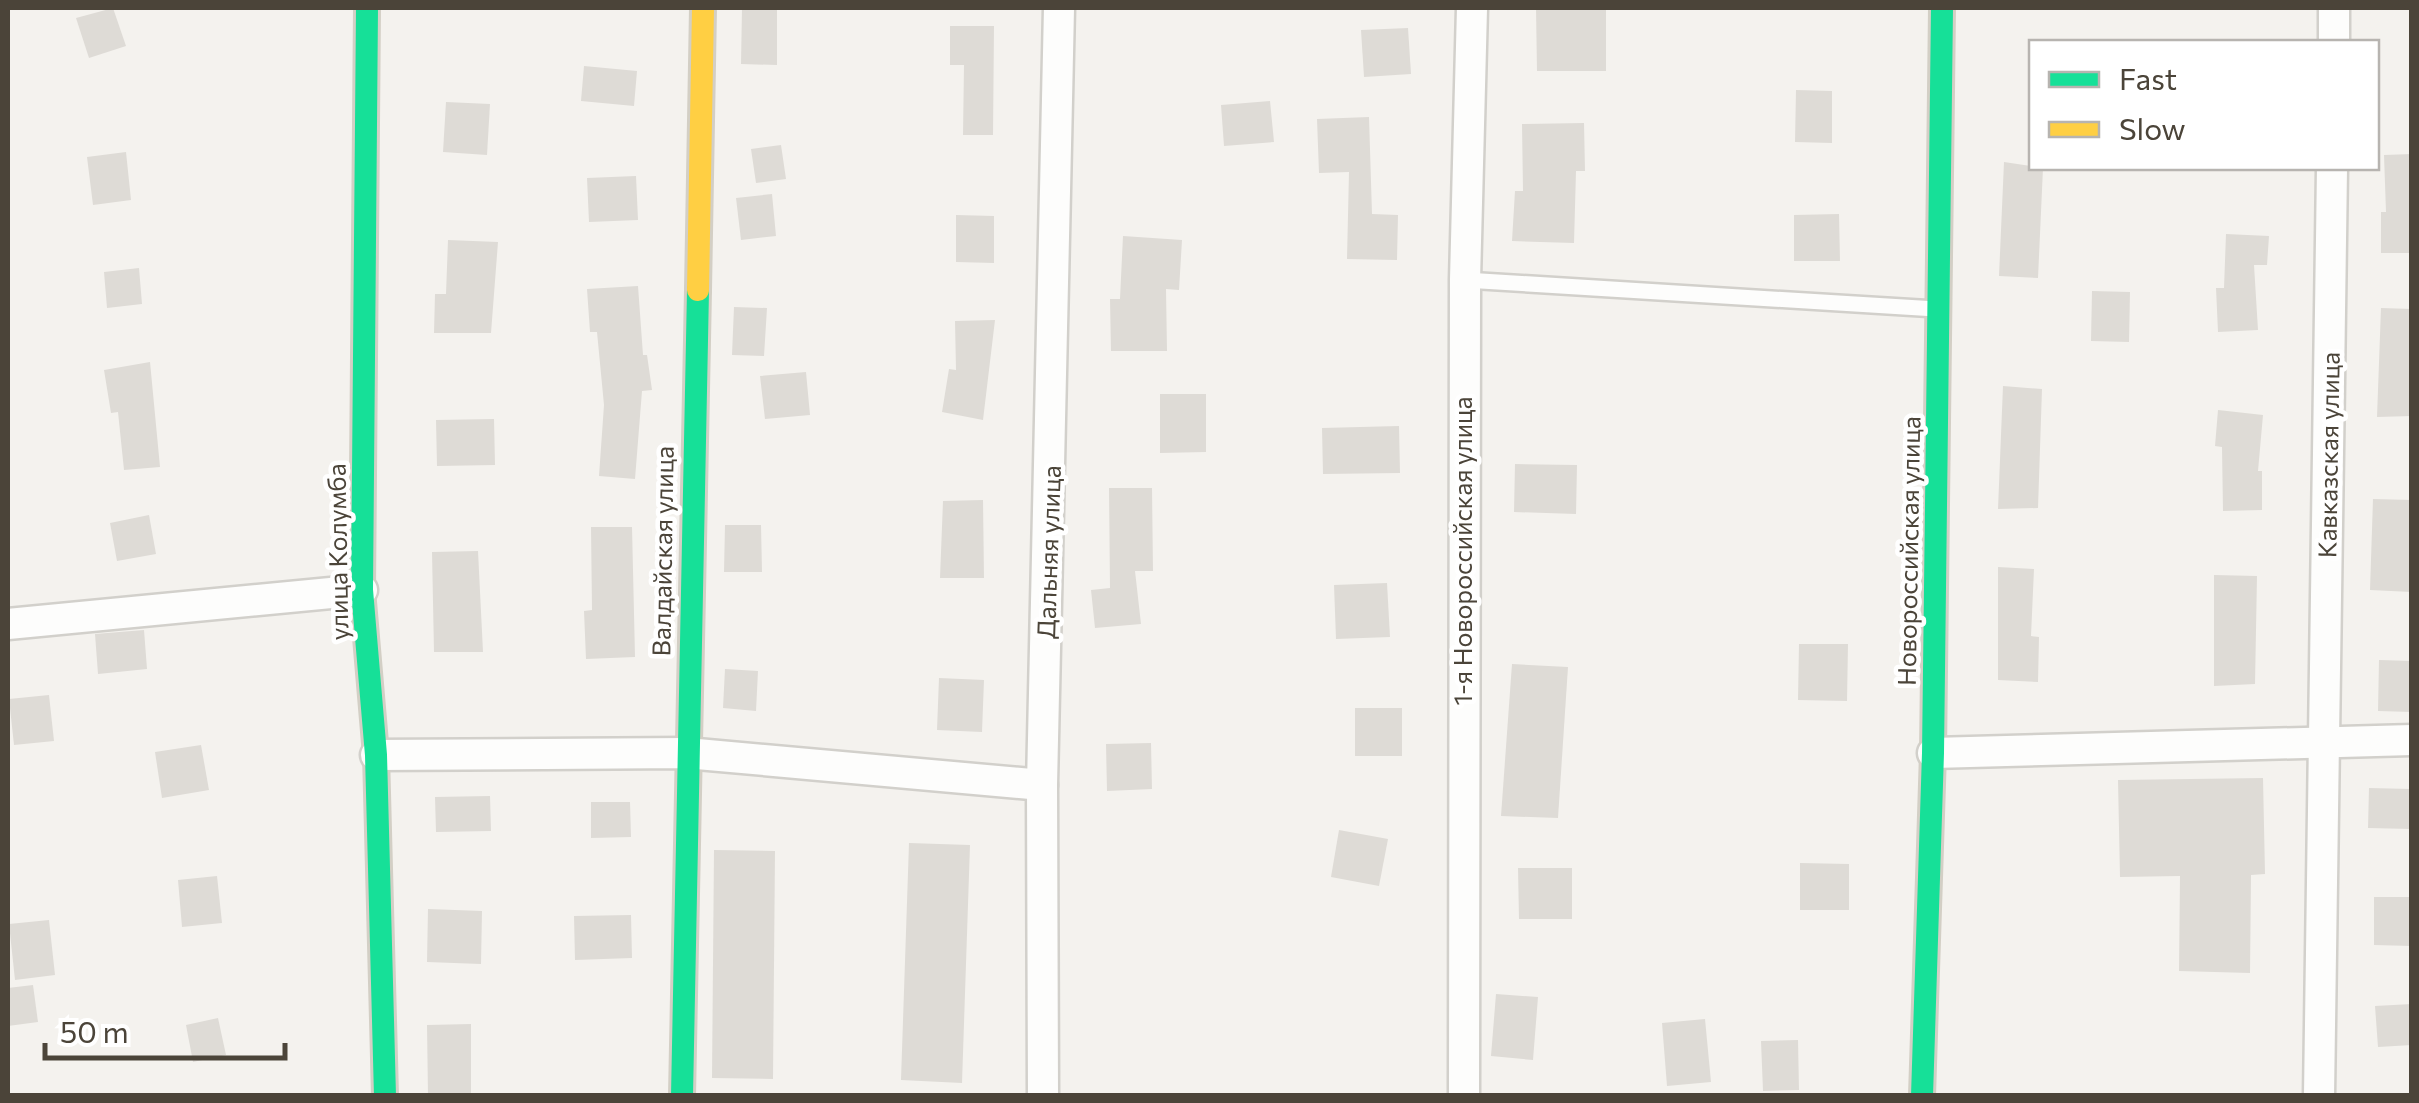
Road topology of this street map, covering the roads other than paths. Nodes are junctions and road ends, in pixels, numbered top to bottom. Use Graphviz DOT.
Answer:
graph roads {
  1 [pos="367,8"];
  2 [pos="703,8"];
  3 [pos="1059,8"];
  4 [pos="1472,8"];
  5 [pos="1942,8"];
  6 [pos="2334,8"];
  7 [pos="2334,40"];
  8 [pos="2332,170"];
  9 [pos="1464,280"];
  10 [pos="1940,309"];
  11 [pos="362,590"];
  12 [pos="8,624"];
  13 [pos="2412,740"];
  14 [pos="2325,743"];
  15 [pos="686,753"];
  16 [pos="1933,753"];
  17 [pos="376,755"];
  18 [pos="1042,785"];
  19 [pos="385,1096"];
  20 [pos="682,1096"];
  21 [pos="1043,1096"];
  22 [pos="1464,1096"];
  23 [pos="1922,1096"];
  24 [pos="2319,1096"];
  1 -- 11 [label="street, улица Колумба"];
  2 -- 15 [label="street, Валдайская улица"];
  3 -- 18 [label="street, Дальняя улица"];
  4 -- 9 [label="street, 1-я Новороссийская улица"];
  5 -- 10 [label="street, Новороссийская улица"];
  6 -- 7 [label="street"];
  8 -- 14 [label="street, Кавказская улица"];
  9 -- 10 [label="lane"];
  9 -- 22 [label="street, 1-я Новороссийская улица"];
  10 -- 16 [label="street, Новороссийская улица"];
  11 -- 12 [label="street"];
  11 -- 17 [label="street, улица Колумба"];
  13 -- 14 [label="street"];
  14 -- 16 [label="street"];
  14 -- 24 [label="street, Кавказская улица"];
  15 -- 17 [label="street"];
  15 -- 18 [label="street"];
  15 -- 20 [label="street, Валдайская улица"];
  16 -- 23 [label="street, Новороссийская улица"];
  17 -- 19 [label="street, улица Колумба"];
  18 -- 21 [label="street, Дальняя улица"];
}
